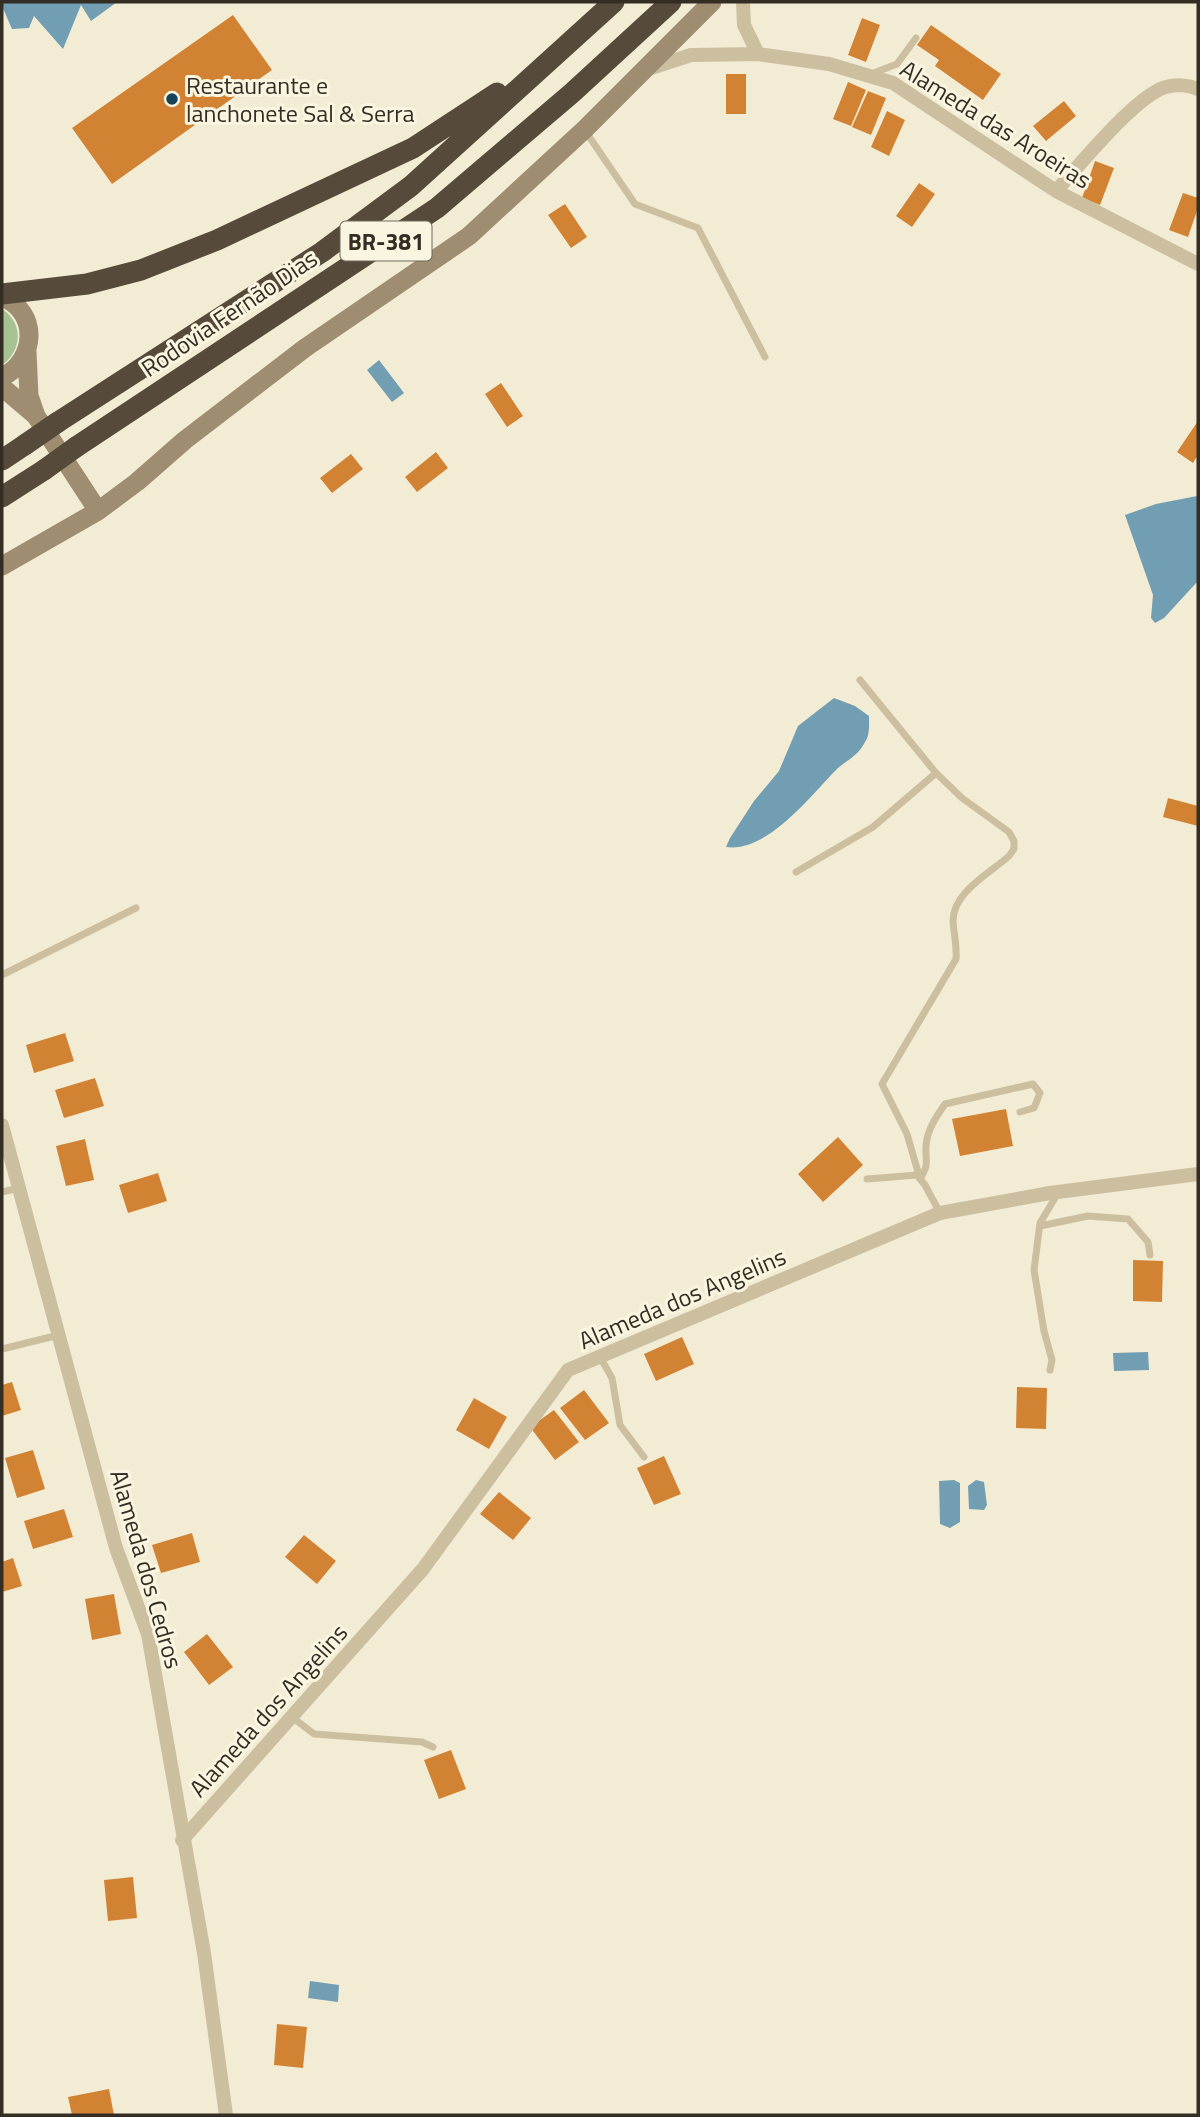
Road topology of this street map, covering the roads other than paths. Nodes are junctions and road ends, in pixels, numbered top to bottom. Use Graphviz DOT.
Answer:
graph roads {
  1 [pos="614,2"];
  2 [pos="671,2"];
  3 [pos="712,2"];
  4 [pos="743,2"];
  5 [pos="916,38"];
  6 [pos="758,54"];
  7 [pos="549,59"];
  8 [pos="640,72"];
  9 [pos="867,75"];
  10 [pos="1198,89"];
  11 [pos="585,129"];
  12 [pos="1056,191"];
  13 [pos="1198,264"];
  14 [pos="2,296"];
  15 [pos="27,352"];
  16 [pos="765,357"];
  17 [pos="2,377"];
  18 [pos="2,387"];
  19 [pos="36,416"];
  20 [pos="2,460"];
  21 [pos="2,497"];
  22 [pos="98,511"];
  23 [pos="2,566"];
  24 [pos="860,680"];
  25 [pos="936,773"];
  26 [pos="796,872"];
  27 [pos="136,908"];
  28 [pos="2,975"];
  29 [pos="1020,1112"];
  30 [pos="2,1125"];
  31 [pos="1198,1174"];
  32 [pos="867,1179"];
  33 [pos="920,1179"];
  34 [pos="19,1188"];
  35 [pos="2,1192"];
  36 [pos="1058,1192"];
  37 [pos="940,1213"];
  38 [pos="1040,1226"];
  39 [pos="1150,1255"];
  40 [pos="59,1335"];
  41 [pos="2,1349"];
  42 [pos="600,1356"];
  43 [pos="1050,1370"];
  44 [pos="644,1457"];
  45 [pos="292,1717"];
  46 [pos="433,1747"];
  47 [pos="182,1840"];
  48 [pos="226,2115"];
  1 -- 7 [label="highway, Rodovia Fernão Dias / BR-381"];
  2 -- 21 [label="highway, Rodovia Fernão Dias / BR-381, bridge"];
  3 -- 8 [label="main road, BR-381"];
  4 -- 6 [label="street"];
  5 -- 9 [label="lane"];
  6 -- 8 [label="street, Alameda das Aroeiras"];
  6 -- 9 [label="street, Alameda das Aroeiras"];
  7 -- 14 [label="highway"];
  7 -- 20 [label="highway, Rodovia Fernão Dias / BR-381, bridge"];
  8 -- 11 [label="main road, BR-381"];
  9 -- 12 [label="street, Alameda das Aroeiras"];
  10 -- 12 [label="street"];
  11 -- 16 [label="lane"];
  11 -- 22 [label="main road, BR-381"];
  12 -- 13 [label="street, Alameda das Aroeiras"];
  14 -- 15 [label="main road"];
  15 -- 17 [label="main road"];
  15 -- 19 [label="main road"];
  18 -- 19 [label="main road"];
  19 -- 22 [label="main road"];
  22 -- 23 [label="main road, BR-381"];
  24 -- 25 [label="lane"];
  25 -- 26 [label="lane"];
  25 -- 33 [label="lane"];
  27 -- 28 [label="lane"];
  29 -- 33 [label="lane"];
  30 -- 34 [label="street, Alameda dos Cedros"];
  31 -- 36 [label="street, Alameda dos Angelins"];
  32 -- 33 [label="lane"];
  33 -- 37 [label="lane"];
  34 -- 35 [label="lane"];
  34 -- 40 [label="street, Alameda dos Cedros"];
  36 -- 37 [label="street, Alameda dos Angelins"];
  36 -- 38 [label="lane"];
  37 -- 42 [label="street, Alameda dos Angelins"];
  38 -- 39 [label="lane"];
  38 -- 43 [label="lane"];
  40 -- 41 [label="lane"];
  40 -- 47 [label="street, Alameda dos Cedros"];
  42 -- 44 [label="lane"];
  42 -- 45 [label="street, Alameda dos Angelins"];
  45 -- 46 [label="lane"];
  45 -- 47 [label="street, Alameda dos Angelins"];
  47 -- 48 [label="street, Alameda dos Cedros"];
}
